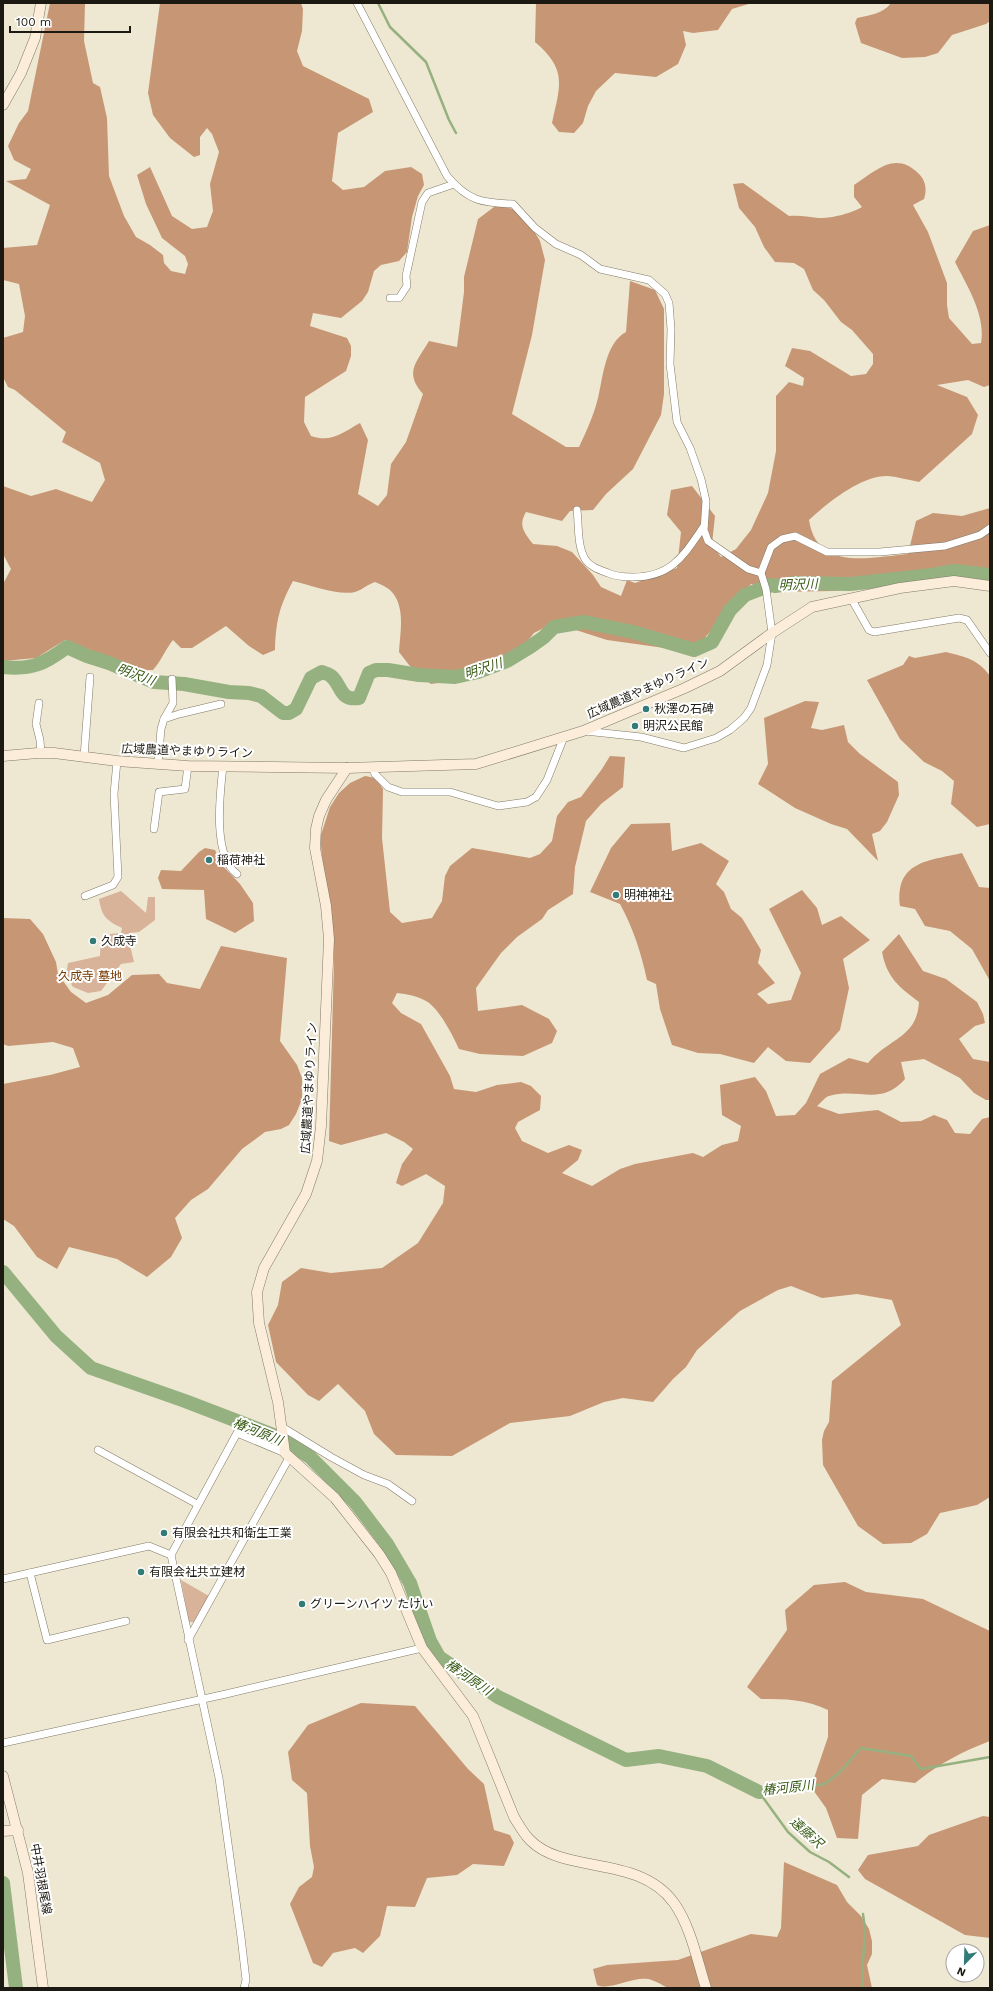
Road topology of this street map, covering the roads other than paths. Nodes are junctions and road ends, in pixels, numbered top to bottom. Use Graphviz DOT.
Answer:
graph roads {
  1 [pos="41,3"];
  2 [pos="357,3"];
  3 [pos="3,104"];
  4 [pos="454,184"];
  5 [pos="390,298"];
  6 [pos="577,510"];
  7 [pos="704,526"];
  8 [pos="990,528"];
  9 [pos="761,573"];
  10 [pos="990,586"];
  11 [pos="851,598"];
  12 [pos="772,633"];
  13 [pos="990,653"];
  14 [pos="90,677"];
  15 [pos="172,679"];
  16 [pos="38,703"];
  17 [pos="221,704"];
  18 [pos="164,719"];
  19 [pos="583,731"];
  20 [pos="564,737"];
  21 [pos="41,752"];
  22 [pos="3,756"];
  23 [pos="84,757"];
  24 [pos="117,761"];
  25 [pos="158,764"];
  26 [pos="188,766"];
  27 [pos="222,766"];
  28 [pos="372,767"];
  29 [pos="347,768"];
  30 [pos="154,829"];
  31 [pos="237,874"];
  32 [pos="85,896"];
  33 [pos="283,1430"];
  34 [pos="98,1450"];
  35 [pos="287,1455"];
  36 [pos="412,1500"];
  37 [pos="197,1504"];
  38 [pos="171,1555"];
  39 [pos="30,1573"];
  40 [pos="3,1579"];
  41 [pos="126,1621"];
  42 [pos="188,1640"];
  43 [pos="422,1648"];
  44 [pos="201,1700"];
  45 [pos="3,1743"];
  46 [pos="3,1776"];
  47 [pos="10,1830"];
  48 [pos="43,1988"];
  49 [pos="244,1988"];
  50 [pos="706,1988"];
  1 -- 3 [label="street"];
  2 -- 4 [label="street"];
  4 -- 5 [label="street"];
  4 -- 7 [label="street"];
  6 -- 7 [label="street"];
  7 -- 9 [label="street"];
  8 -- 9 [label="street"];
  9 -- 12 [label="street"];
  10 -- 11 [label="street, 広域農道やまゆりライン"];
  11 -- 12 [label="street, 広域農道やまゆりライン"];
  11 -- 13 [label="street"];
  12 -- 19 [label="street, 広域農道やまゆりライン"];
  12 -- 19 [label="street"];
  14 -- 23 [label="street"];
  15 -- 18 [label="street"];
  16 -- 21 [label="street"];
  17 -- 18 [label="street"];
  18 -- 25 [label="street"];
  19 -- 20 [label="street, 広域農道やまゆりライン"];
  20 -- 28 [label="street, 広域農道やまゆりライン"];
  20 -- 28 [label="street"];
  21 -- 22 [label="street, 広域農道やまゆりライン"];
  21 -- 23 [label="street, 広域農道やまゆりライン"];
  23 -- 24 [label="street, 広域農道やまゆりライン"];
  24 -- 25 [label="street, 広域農道やまゆりライン"];
  24 -- 32 [label="street"];
  25 -- 26 [label="street, 広域農道やまゆりライン"];
  26 -- 27 [label="street, 広域農道やまゆりライン"];
  26 -- 30 [label="street"];
  27 -- 29 [label="street, 広域農道やまゆりライン"];
  27 -- 31 [label="street"];
  28 -- 29 [label="street, 広域農道やまゆりライン"];
  29 -- 33 [label="street, 広域農道やまゆりライン"];
  33 -- 35 [label="street, 広域農道やまゆりライン"];
  33 -- 36 [label="street"];
  34 -- 37 [label="street"];
  35 -- 37 [label="street"];
  35 -- 42 [label="street"];
  35 -- 43 [label="street"];
  37 -- 38 [label="street"];
  38 -- 39 [label="street"];
  38 -- 42 [label="street"];
  39 -- 40 [label="street"];
  39 -- 41 [label="street"];
  42 -- 44 [label="street"];
  43 -- 44 [label="street"];
  43 -- 50 [label="street"];
  44 -- 45 [label="street"];
  44 -- 49 [label="street"];
  46 -- 47 [label="street, 中井羽根尾線"];
  47 -- 48 [label="street, 中井羽根尾線"];
}
